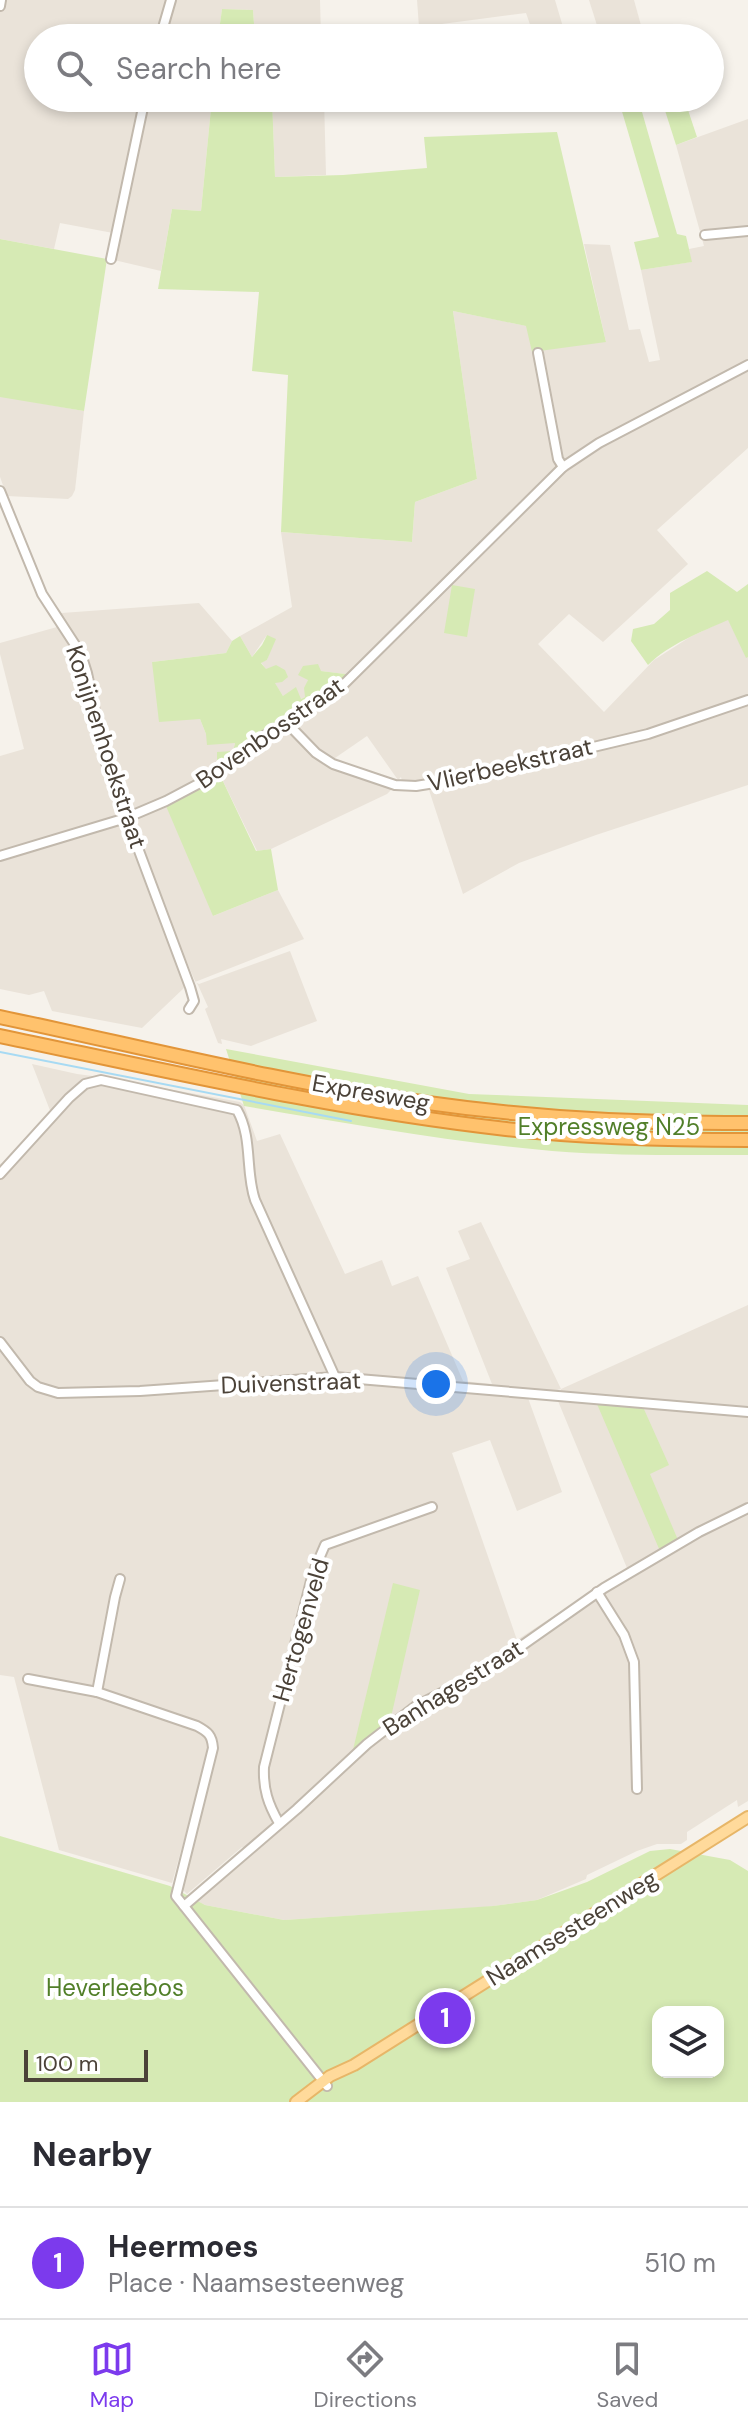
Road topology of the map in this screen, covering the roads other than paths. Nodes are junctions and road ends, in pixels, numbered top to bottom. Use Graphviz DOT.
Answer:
graph roads {
  1 [pos="1,0"];
  2 [pos="171,0"];
  3 [pos="0,6"];
  4 [pos="164,24"];
  5 [pos="142,112"];
  6 [pos="748,231"];
  7 [pos="705,235"];
  8 [pos="111,259"];
  9 [pos="538,353"];
  10 [pos="748,365"];
  11 [pos="563,467"];
  12 [pos="0,491"];
  13 [pos="748,700"];
  14 [pos="286,722"];
  15 [pos="126,818"];
  16 [pos="0,856"];
  17 [pos="189,1009"];
  18 [pos="0,1017"];
  19 [pos="0,1036"];
  20 [pos="748,1123"];
  21 [pos="748,1140"];
  22 [pos="0,1174"];
  23 [pos="0,1342"];
  24 [pos="335,1377"];
  25 [pos="748,1412"];
  26 [pos="432,1507"];
  27 [pos="748,1508"];
  28 [pos="120,1579"];
  29 [pos="597,1592"];
  30 [pos="28,1679"];
  31 [pos="97,1692"];
  32 [pos="637,1789"];
  33 [pos="748,1817"];
  34 [pos="279,1823"];
  35 [pos="184,1906"];
  36 [pos="326,2083"];
  37 [pos="299,2100"];
  1 -- 3 [label="street"];
  2 -- 4 [label="street"];
  5 -- 8 [label="street"];
  6 -- 7 [label="street"];
  9 -- 11 [label="street"];
  10 -- 11 [label="street, Bovenbosstraat"];
  11 -- 14 [label="street, Bovenbosstraat"];
  12 -- 15 [label="street, Konijnenhoekstraat"];
  13 -- 14 [label="street, Vlierbeekstraat"];
  14 -- 15 [label="street, Bovenbosstraat"];
  15 -- 16 [label="street, Bovenbosstraat"];
  15 -- 17 [label="street, Konijnenhoekstraat"];
  18 -- 20 [label="highway, Expresweg"];
  19 -- 21 [label="highway, Expresweg"];
  22 -- 24 [label="street"];
  23 -- 24 [label="street, Duivenstraat"];
  24 -- 25 [label="street, Duivenstraat"];
  26 -- 34 [label="street, Hertogenveld"];
  27 -- 29 [label="street, Banhagestraat"];
  28 -- 31 [label="street"];
  29 -- 32 [label="street"];
  29 -- 34 [label="street, Banhagestraat"];
  30 -- 31 [label="street"];
  31 -- 35 [label="street"];
  33 -- 36 [label="main road, Naamsesteenweg"];
  34 -- 35 [label="street, Banhagestraat"];
  35 -- 36 [label="street"];
  36 -- 37 [label="main road, Naamsesteenweg"];
}
